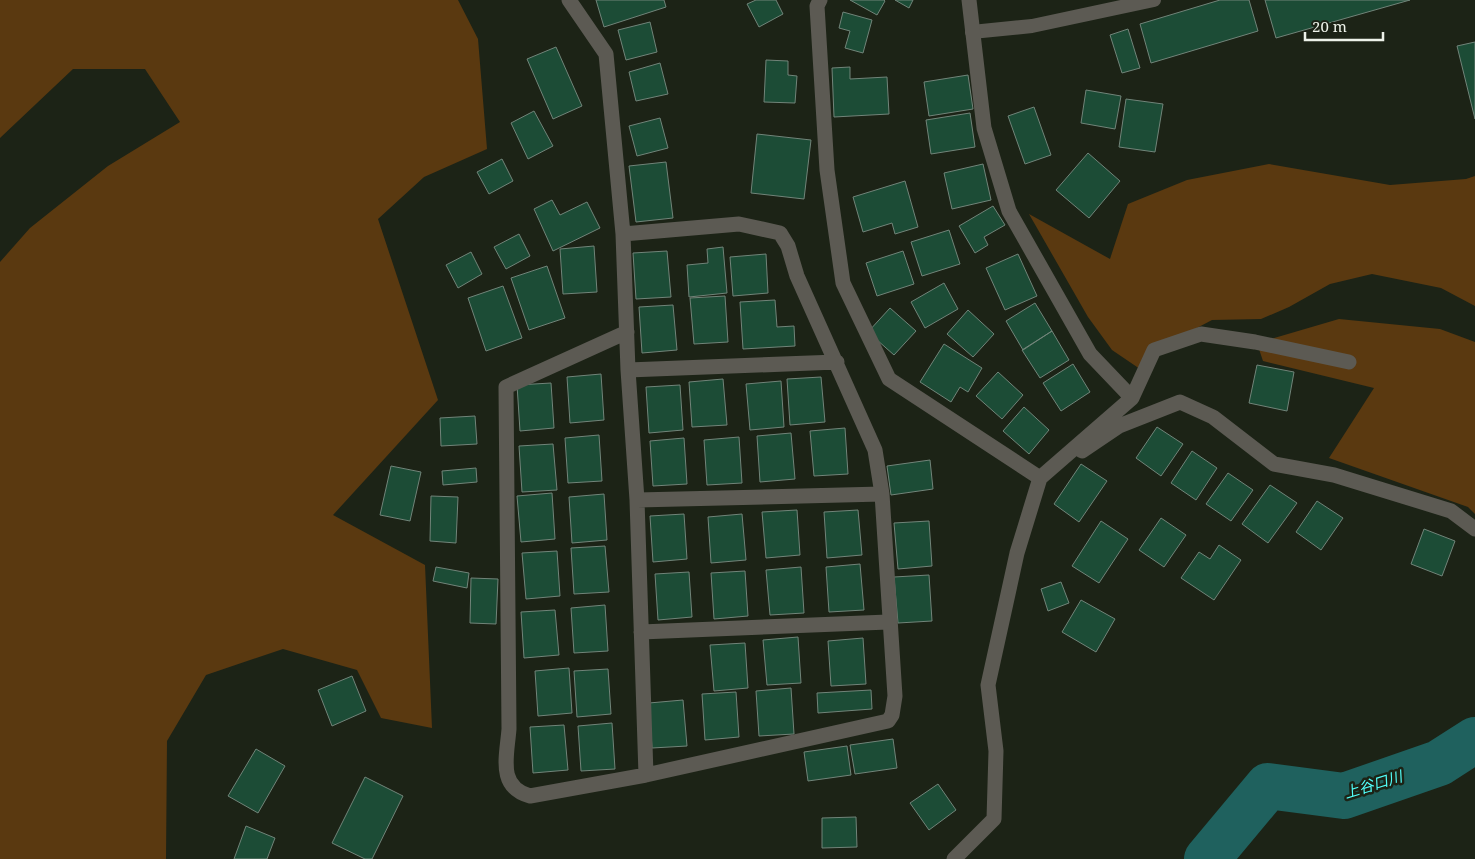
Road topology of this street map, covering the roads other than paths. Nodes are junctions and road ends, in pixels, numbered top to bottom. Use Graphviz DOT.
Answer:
graph roads {
  1 [pos="569,0"];
  2 [pos="969,0"];
  3 [pos="1154,0"];
  4 [pos="816,2"];
  5 [pos="972,32"];
  6 [pos="623,234"];
  7 [pos="627,332"];
  8 [pos="837,362"];
  9 [pos="1348,362"];
  10 [pos="628,370"];
  11 [pos="1132,398"];
  12 [pos="1040,478"];
  13 [pos="882,494"];
  14 [pos="637,500"];
  15 [pos="1475,528"];
  16 [pos="888,622"];
  17 [pos="641,632"];
  18 [pos="646,775"];
  19 [pos="954,859"];
  1 -- 6 [label="street"];
  2 -- 5 [label="street"];
  3 -- 5 [label="lane"];
  4 -- 12 [label="street"];
  5 -- 11 [label="street"];
  6 -- 7 [label="street"];
  6 -- 8 [label="street"];
  7 -- 10 [label="street"];
  7 -- 18 [label="street"];
  8 -- 10 [label="street"];
  8 -- 13 [label="street"];
  9 -- 11 [label="street"];
  10 -- 14 [label="street"];
  11 -- 12 [label="street"];
  12 -- 15 [label="street"];
  12 -- 19 [label="street"];
  13 -- 14 [label="street"];
  13 -- 16 [label="street"];
  14 -- 17 [label="street"];
  16 -- 17 [label="street"];
  16 -- 18 [label="street"];
  17 -- 18 [label="street"];
}
